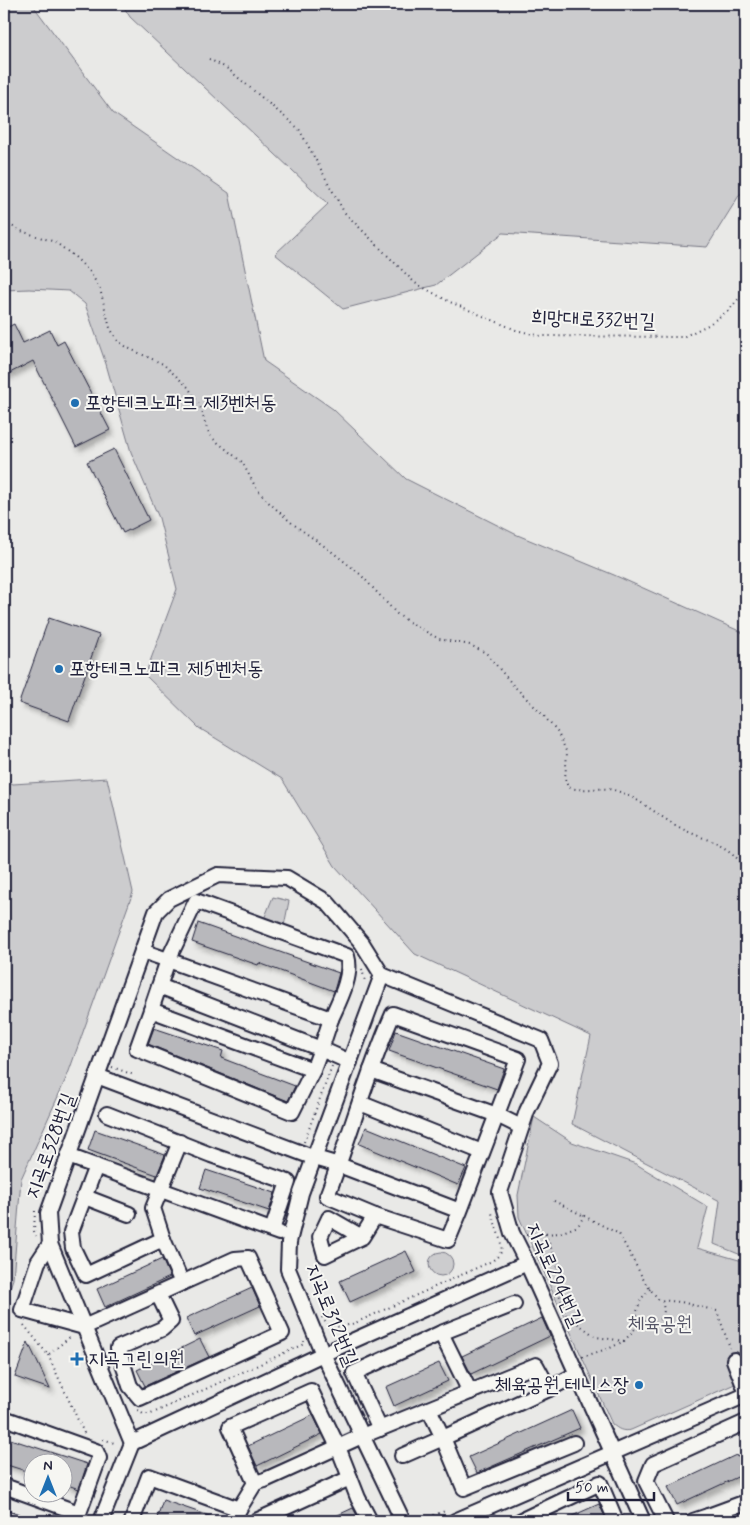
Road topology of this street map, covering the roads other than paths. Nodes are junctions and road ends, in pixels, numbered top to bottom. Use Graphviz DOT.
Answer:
graph roads {
  1 [pos="142,951"];
  2 [pos="168,960"];
  3 [pos="382,975"];
  4 [pos="159,986"];
  5 [pos="151,1010"];
  6 [pos="331,1019"];
  7 [pos="321,1049"];
  8 [pos="350,1062"];
  9 [pos="313,1070"];
  10 [pos="371,1070"];
  11 [pos="97,1076"];
  12 [pos="360,1103"];
  13 [pos="108,1114"];
  14 [pos="497,1115"];
  15 [pos="521,1127"];
  16 [pos="180,1142"];
  17 [pos="482,1152"];
  18 [pos="68,1156"];
  19 [pos="316,1158"];
  20 [pos="339,1165"];
  21 [pos="96,1166"];
  22 [pos="162,1190"];
  23 [pos="85,1197"];
  24 [pos="460,1211"];
  25 [pos="129,1214"];
  26 [pos="375,1216"];
  27 [pos="272,1230"];
  28 [pos="290,1237"];
  29 [pos="362,1237"];
  30 [pos="163,1240"];
  31 [pos="50,1244"];
  32 [pos="527,1263"];
  33 [pos="182,1283"];
  34 [pos="158,1294"];
  35 [pos="514,1304"];
  36 [pos="80,1330"];
  37 [pos="441,1333"];
  38 [pos="323,1354"];
  39 [pos="739,1364"];
  40 [pos="577,1374"];
  41 [pos="549,1389"];
  42 [pos="746,1391"];
  43 [pos="470,1392"];
  44 [pos="746,1395"];
  45 [pos="429,1409"];
  46 [pos="4,1418"];
  47 [pos="746,1422"];
  48 [pos="380,1429"];
  49 [pos="362,1436"];
  50 [pos="442,1438"];
  51 [pos="574,1443"];
  52 [pos="126,1444"];
  53 [pos="338,1447"];
  54 [pos="612,1452"];
  55 [pos="402,1456"];
  56 [pos="350,1478"];
  57 [pos="254,1483"];
  58 [pos="4,1486"];
  59 [pos="746,1502"];
  60 [pos="236,1515"];
  61 [pos="78,1517"];
  62 [pos="4,1518"];
  63 [pos="709,1518"];
  64 [pos="14,1521"];
  65 [pos="101,1521"];
  66 [pos="132,1521"];
  67 [pos="256,1521"];
  68 [pos="370,1521"];
  69 [pos="402,1521"];
  70 [pos="455,1521"];
  71 [pos="520,1521"];
  72 [pos="616,1521"];
  73 [pos="643,1521"];
  74 [pos="666,1521"];
  75 [pos="693,1521"];
  1 -- 2 [label="street"];
  1 -- 3 [label="street, 지곡로328번길"];
  1 -- 11 [label="street, 지곡로328번길"];
  2 -- 4 [label="street"];
  2 -- 6 [label="street"];
  2 -- 6 [label="street"];
  3 -- 8 [label="street, 지곡로312번길"];
  3 -- 15 [label="street, 지곡로294번길"];
  4 -- 5 [label="street"];
  4 -- 7 [label="street"];
  5 -- 9 [label="street"];
  5 -- 9 [label="street"];
  6 -- 7 [label="street"];
  7 -- 8 [label="street"];
  7 -- 9 [label="street"];
  8 -- 19 [label="street, 지곡로312번길"];
  10 -- 12 [label="street"];
  10 -- 14 [label="street"];
  10 -- 14 [label="street"];
  11 -- 18 [label="street, 지곡로328번길"];
  11 -- 19 [label="street"];
  12 -- 17 [label="street"];
  12 -- 20 [label="street"];
  13 -- 16 [label="street"];
  14 -- 15 [label="street"];
  14 -- 17 [label="street"];
  15 -- 32 [label="street, 지곡로294번길"];
  16 -- 22 [label="street"];
  16 -- 27 [label="street"];
  17 -- 24 [label="street"];
  18 -- 21 [label="street"];
  18 -- 31 [label="street, 지곡로328번길"];
  19 -- 20 [label="street"];
  19 -- 28 [label="street, 지곡로312번길"];
  20 -- 24 [label="street"];
  20 -- 26 [label="street"];
  21 -- 22 [label="street"];
  21 -- 23 [label="street"];
  22 -- 27 [label="street"];
  22 -- 30 [label="street"];
  23 -- 25 [label="street"];
  23 -- 30 [label="street"];
  24 -- 26 [label="street"];
  26 -- 29 [label="street"];
  27 -- 28 [label="street"];
  28 -- 38 [label="street, 지곡로312번길"];
  30 -- 33 [label="street"];
  31 -- 36 [label="street, 지곡로328번길"];
  31 -- 36 [label="street"];
  32 -- 38 [label="street"];
  32 -- 40 [label="street, 지곡로294번길"];
  33 -- 34 [label="street"];
  33 -- 34 [label="street"];
  34 -- 36 [label="street"];
  35 -- 37 [label="street"];
  36 -- 52 [label="street, 지곡로328번길"];
  37 -- 43 [label="street"];
  37 -- 48 [label="street"];
  38 -- 49 [label="street, 지곡로312번길"];
  38 -- 52 [label="street"];
  39 -- 42 [label="street"];
  40 -- 41 [label="street"];
  40 -- 54 [label="street, 지곡로294번길"];
  41 -- 43 [label="street"];
  41 -- 50 [label="street"];
  43 -- 45 [label="street"];
  44 -- 54 [label="street"];
  45 -- 48 [label="street"];
  45 -- 50 [label="street"];
  46 -- 61 [label="street"];
  47 -- 74 [label="street"];
  48 -- 49 [label="street"];
  49 -- 53 [label="street"];
  49 -- 69 [label="street, 지곡로312번길"];
  50 -- 51 [label="street"];
  50 -- 55 [label="street"];
  52 -- 65 [label="street"];
  53 -- 56 [label="street"];
  53 -- 57 [label="street"];
  53 -- 57 [label="street"];
  54 -- 70 [label="street"];
  54 -- 73 [label="street, 지곡로294번길"];
  56 -- 67 [label="street"];
  56 -- 68 [label="street"];
  57 -- 60 [label="street"];
  58 -- 61 [label="street"];
  59 -- 63 [label="street"];
  60 -- 66 [label="street"];
  62 -- 64 [label="street"];
  63 -- 75 [label="street"];
  71 -- 72 [label="street"];
}
